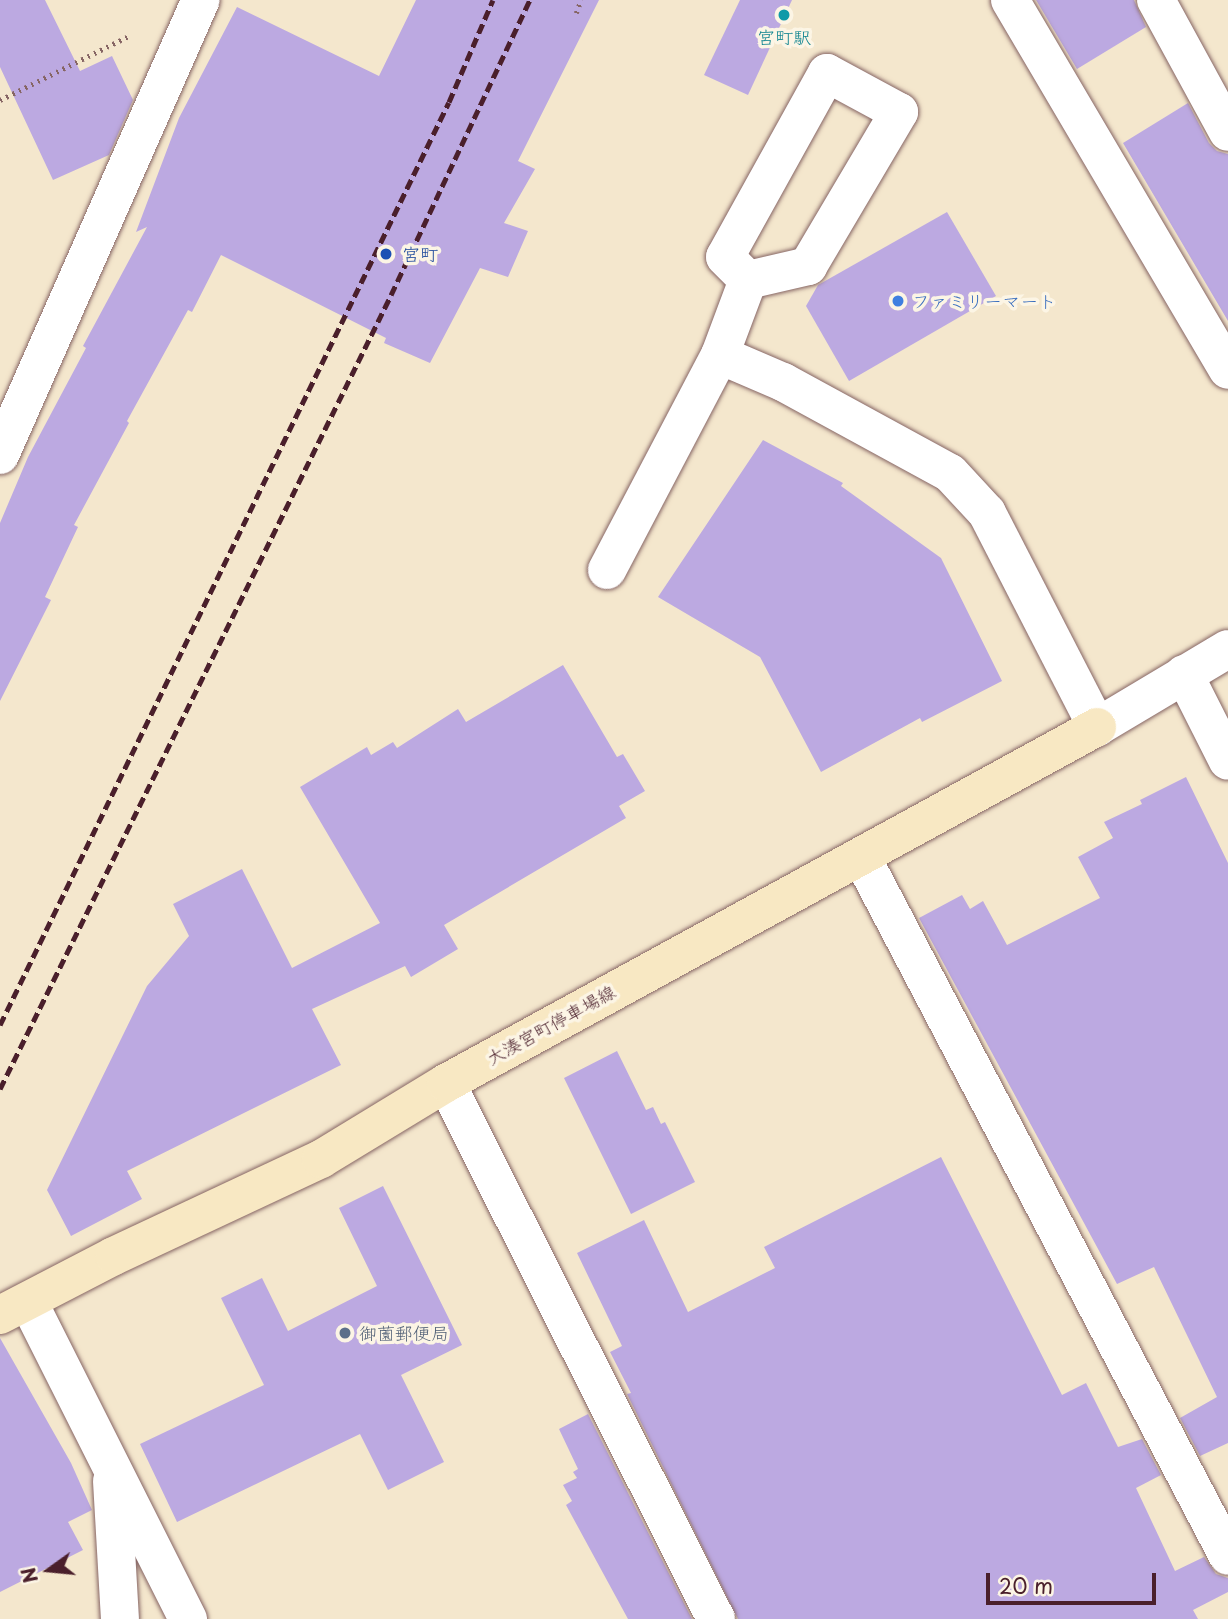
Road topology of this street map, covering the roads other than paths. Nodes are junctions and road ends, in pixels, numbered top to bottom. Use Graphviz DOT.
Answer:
graph roads {
  1 [pos="201,0"];
  2 [pos="1010,0"];
  3 [pos="1156,0"];
  4 [pos="1228,132"];
  5 [pos="748,280"];
  6 [pos="720,355"];
  7 [pos="1228,370"];
  8 [pos="0,455"];
  9 [pos="607,569"];
  10 [pos="1228,649"];
  11 [pos="1184,674"];
  12 [pos="1097,727"];
  13 [pos="1228,761"];
  14 [pos="861,856"];
  15 [pos="446,1083"];
  16 [pos="15,1309"];
  17 [pos="110,1465"];
  18 [pos="1228,1556"];
  19 [pos="120,1619"];
  20 [pos="188,1619"];
  21 [pos="716,1619"];
  1 -- 8 [label="street"];
  2 -- 7 [label="street"];
  3 -- 4 [label="street"];
  5 -- 5 [label="street"];
  5 -- 6 [label="street"];
  6 -- 9 [label="street"];
  6 -- 12 [label="street"];
  10 -- 11 [label="street"];
  11 -- 12 [label="street"];
  11 -- 13 [label="street"];
  12 -- 14 [label="main road, 大湊宮町停車場線"];
  14 -- 15 [label="main road, 大湊宮町停車場線"];
  14 -- 18 [label="street"];
  15 -- 16 [label="main road, 大湊宮町停車場線"];
  15 -- 21 [label="street"];
  16 -- 17 [label="street"];
  17 -- 19 [label="street"];
  17 -- 20 [label="street"];
}
